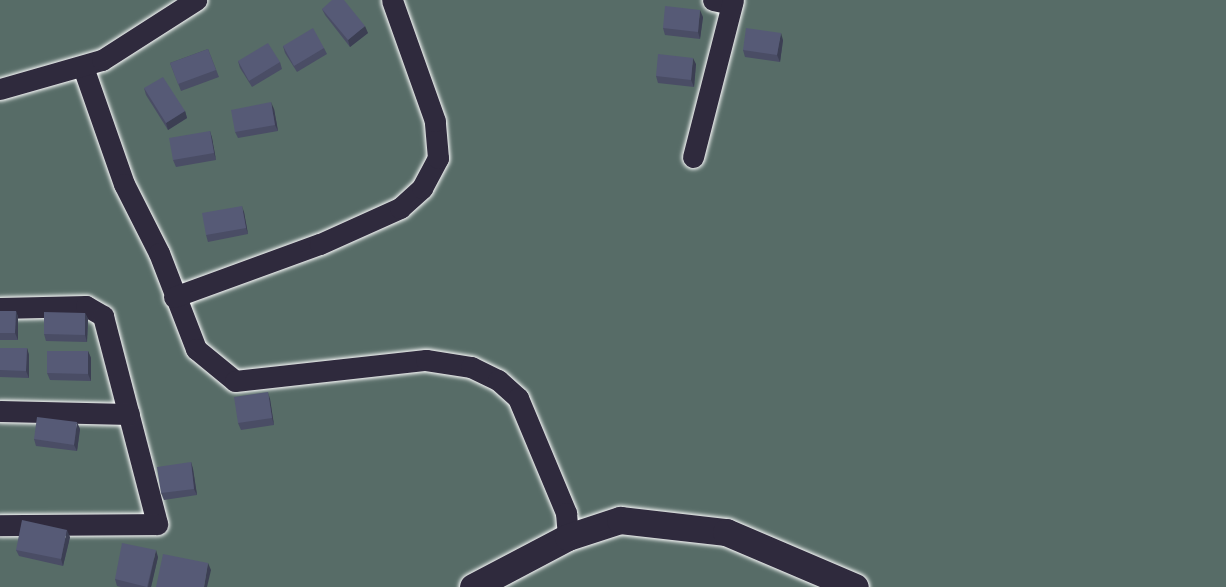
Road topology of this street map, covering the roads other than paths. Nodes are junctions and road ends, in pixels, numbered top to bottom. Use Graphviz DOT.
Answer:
graph roads {
  1 [pos="196,0"];
  2 [pos="392,0"];
  3 [pos="726,1"];
  4 [pos="83,67"];
  5 [pos="0,89"];
  6 [pos="693,157"];
  7 [pos="174,297"];
  8 [pos="0,308"];
  9 [pos="0,411"];
  10 [pos="129,414"];
  11 [pos="0,525"];
  12 [pos="568,537"];
  13 [pos="473,587"];
  14 [pos="855,587"];
  1 -- 4 [label="street"];
  2 -- 7 [label="street"];
  3 -- 6 [label="street"];
  4 -- 5 [label="street"];
  4 -- 7 [label="street"];
  7 -- 12 [label="street"];
  8 -- 10 [label="street"];
  9 -- 10 [label="street"];
  10 -- 11 [label="street"];
  12 -- 13 [label="street"];
  12 -- 14 [label="street"];
}
